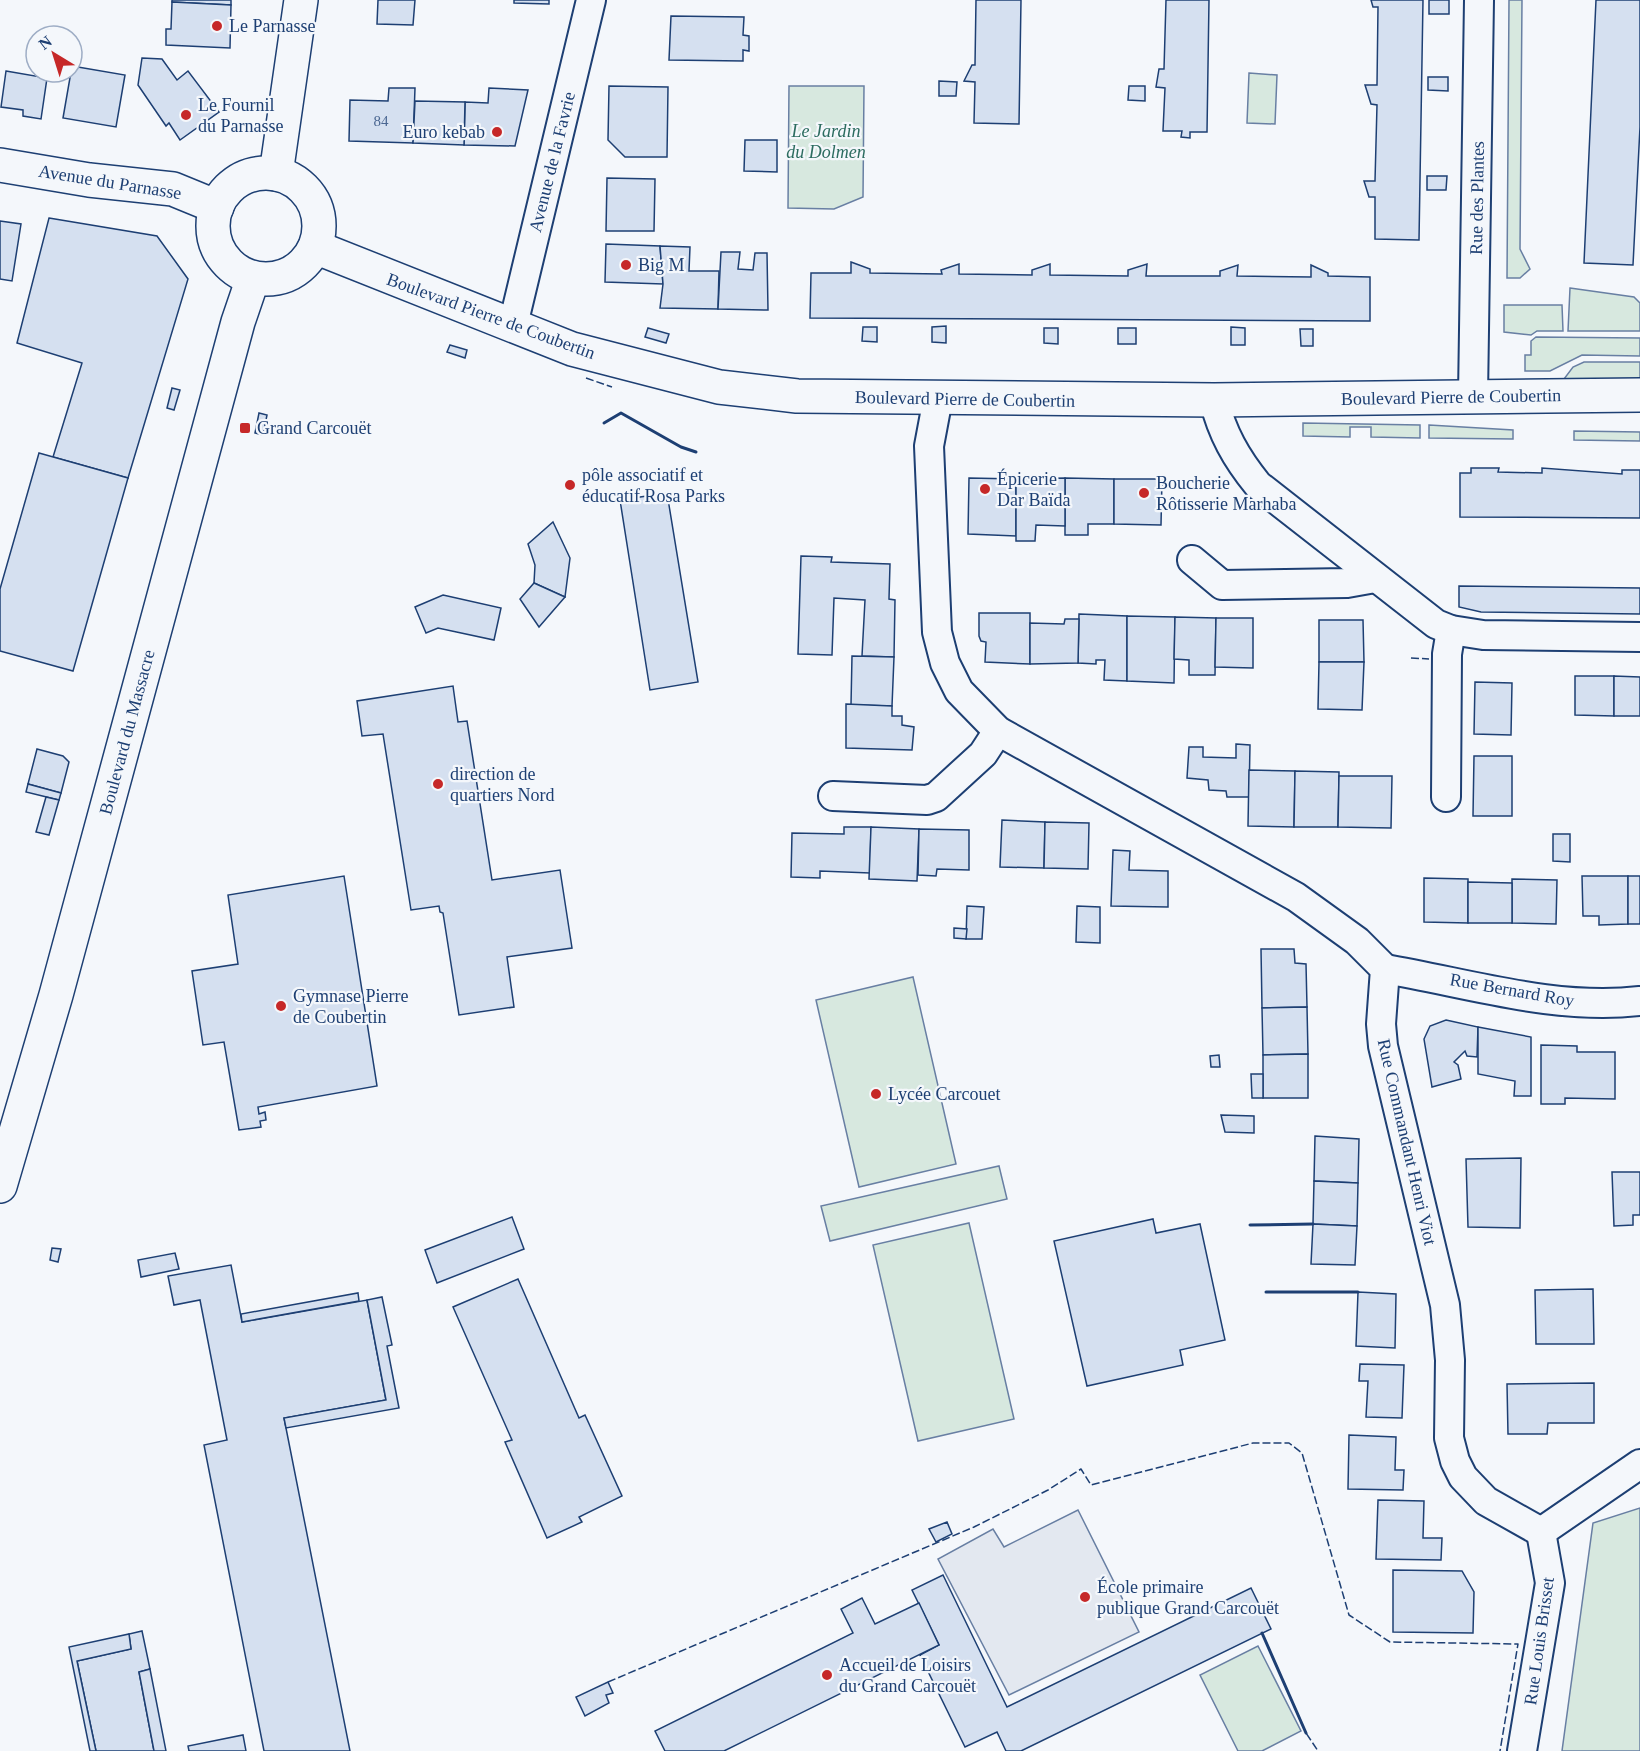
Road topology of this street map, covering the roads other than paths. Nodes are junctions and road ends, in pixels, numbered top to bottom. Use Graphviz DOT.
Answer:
graph roads {
  1 [pos="301,0"];
  2 [pos="591,0"];
  3 [pos="1479,0"];
  4 [pos="0,165"];
  5 [pos="276,174"];
  6 [pos="217,207"];
  7 [pos="315,247"];
  8 [pos="252,278"];
  9 [pos="513,325"];
  10 [pos="1640,394"];
  11 [pos="1473,396"];
  12 [pos="938,398"];
  13 [pos="1214,400"];
  14 [pos="1192,560"];
  15 [pos="1375,578"];
  16 [pos="1451,630"];
  17 [pos="1640,637"];
  18 [pos="998,731"];
  19 [pos="833,796"];
  20 [pos="1446,797"];
  21 [pos="1385,969"];
  22 [pos="1640,1000"];
  23 [pos="0,1185"];
  24 [pos="1640,1464"];
  25 [pos="1541,1532"];
  26 [pos="1522,1751"];
  1 -- 5 [label="street"];
  2 -- 9 [label="street, Avenue de la Favrie"];
  3 -- 11 [label="street, Rue des Plantes"];
  4 -- 6 [label="street, Avenue du Parnasse"];
  5 -- 6 [label="street"];
  5 -- 7 [label="street"];
  6 -- 8 [label="street"];
  7 -- 8 [label="street"];
  7 -- 9 [label="street, Boulevard Pierre de Coubertin"];
  8 -- 23 [label="street, Boulevard du Massacre"];
  9 -- 12 [label="street, Boulevard Pierre de Coubertin"];
  10 -- 11 [label="street, Boulevard Pierre de Coubertin"];
  11 -- 13 [label="street, Boulevard Pierre de Coubertin"];
  12 -- 13 [label="street, Boulevard Pierre de Coubertin"];
  12 -- 18 [label="street"];
  13 -- 15 [label="street"];
  14 -- 15 [label="street"];
  15 -- 16 [label="street"];
  16 -- 17 [label="street"];
  16 -- 20 [label="street"];
  18 -- 19 [label="street"];
  18 -- 21 [label="street"];
  21 -- 22 [label="street, Rue Bernard Roy"];
  21 -- 25 [label="street, Rue Commandant Henri Viot"];
  24 -- 25 [label="street"];
  25 -- 26 [label="street, Rue Louis Brisset"];
}
